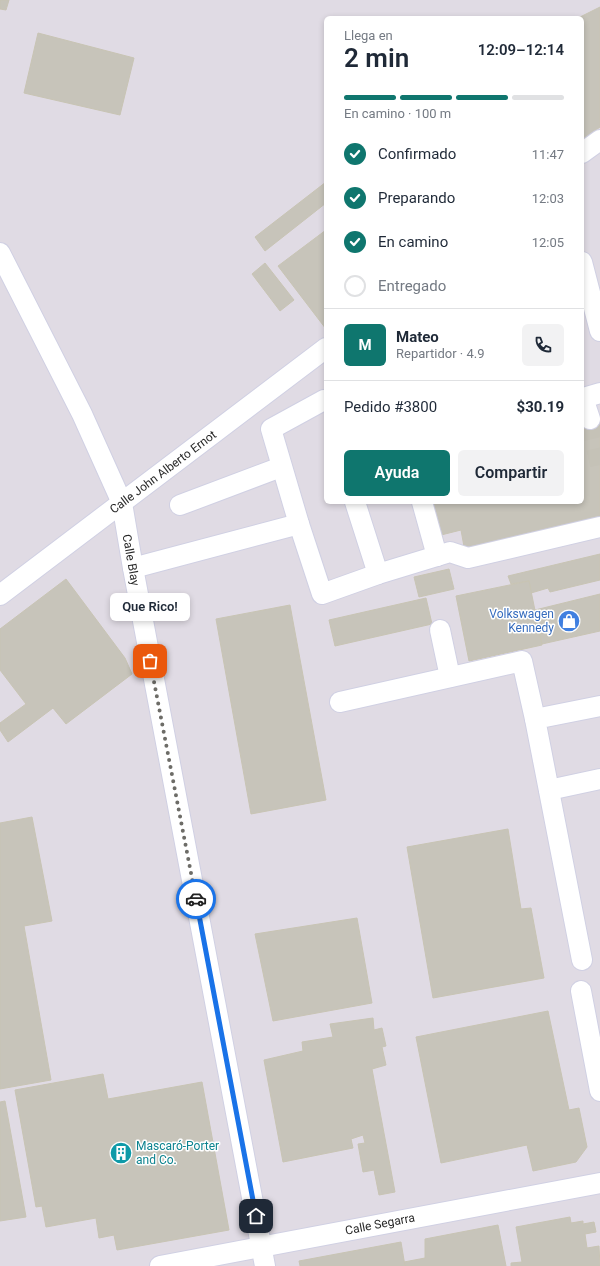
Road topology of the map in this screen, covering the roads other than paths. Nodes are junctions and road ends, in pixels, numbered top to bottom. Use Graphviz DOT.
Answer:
graph roads {
  1 [pos="600,140"];
  2 [pos="584,152"];
  3 [pos="0,253"];
  4 [pos="584,273"];
  5 [pos="594,330"];
  6 [pos="324,350"];
  7 [pos="600,393"];
  8 [pos="584,398"];
  9 [pos="584,401"];
  10 [pos="324,402"];
  11 [pos="590,419"];
  12 [pos="281,467"];
  13 [pos="122,503"];
  14 [pos="357,504"];
  15 [pos="423,504"];
  16 [pos="180,505"];
  17 [pos="299,524"];
  18 [pos="600,527"];
  19 [pos="437,556"];
  20 [pos="133,568"];
  21 [pos="378,574"];
  22 [pos="0,595"];
  23 [pos="440,630"];
  24 [pos="450,677"];
  25 [pos="340,702"];
  26 [pos="600,706"];
  27 [pos="535,719"];
  28 [pos="600,779"];
  29 [pos="549,790"];
  30 [pos="582,960"];
  31 [pos="581,991"];
  32 [pos="600,1091"];
  33 [pos="600,1183"];
  34 [pos="262,1246"];
  35 [pos="160,1266"];
  36 [pos="266,1266"];
  1 -- 2 [label="street"];
  3 -- 13 [label="street, Calle Blay"];
  4 -- 5 [label="street"];
  6 -- 13 [label="street, Calle John Alberto Ernot"];
  7 -- 8 [label="street"];
  9 -- 11 [label="street"];
  10 -- 12 [label="street"];
  12 -- 16 [label="street"];
  12 -- 17 [label="street"];
  13 -- 20 [label="street, Calle Blay"];
  13 -- 22 [label="street, Calle John Alberto Ernot"];
  14 -- 21 [label="street"];
  15 -- 19 [label="street"];
  17 -- 20 [label="street"];
  17 -- 21 [label="street"];
  18 -- 19 [label="street"];
  19 -- 21 [label="street"];
  20 -- 34 [label="street, Calle Blay"];
  23 -- 24 [label="street"];
  24 -- 25 [label="street"];
  24 -- 27 [label="street"];
  26 -- 27 [label="street"];
  27 -- 29 [label="street"];
  28 -- 29 [label="street"];
  29 -- 30 [label="street"];
  31 -- 32 [label="street"];
  33 -- 34 [label="street, Calle Segarra"];
  34 -- 35 [label="street, Calle Segarra"];
  34 -- 36 [label="street, Calle Blay"];
}
